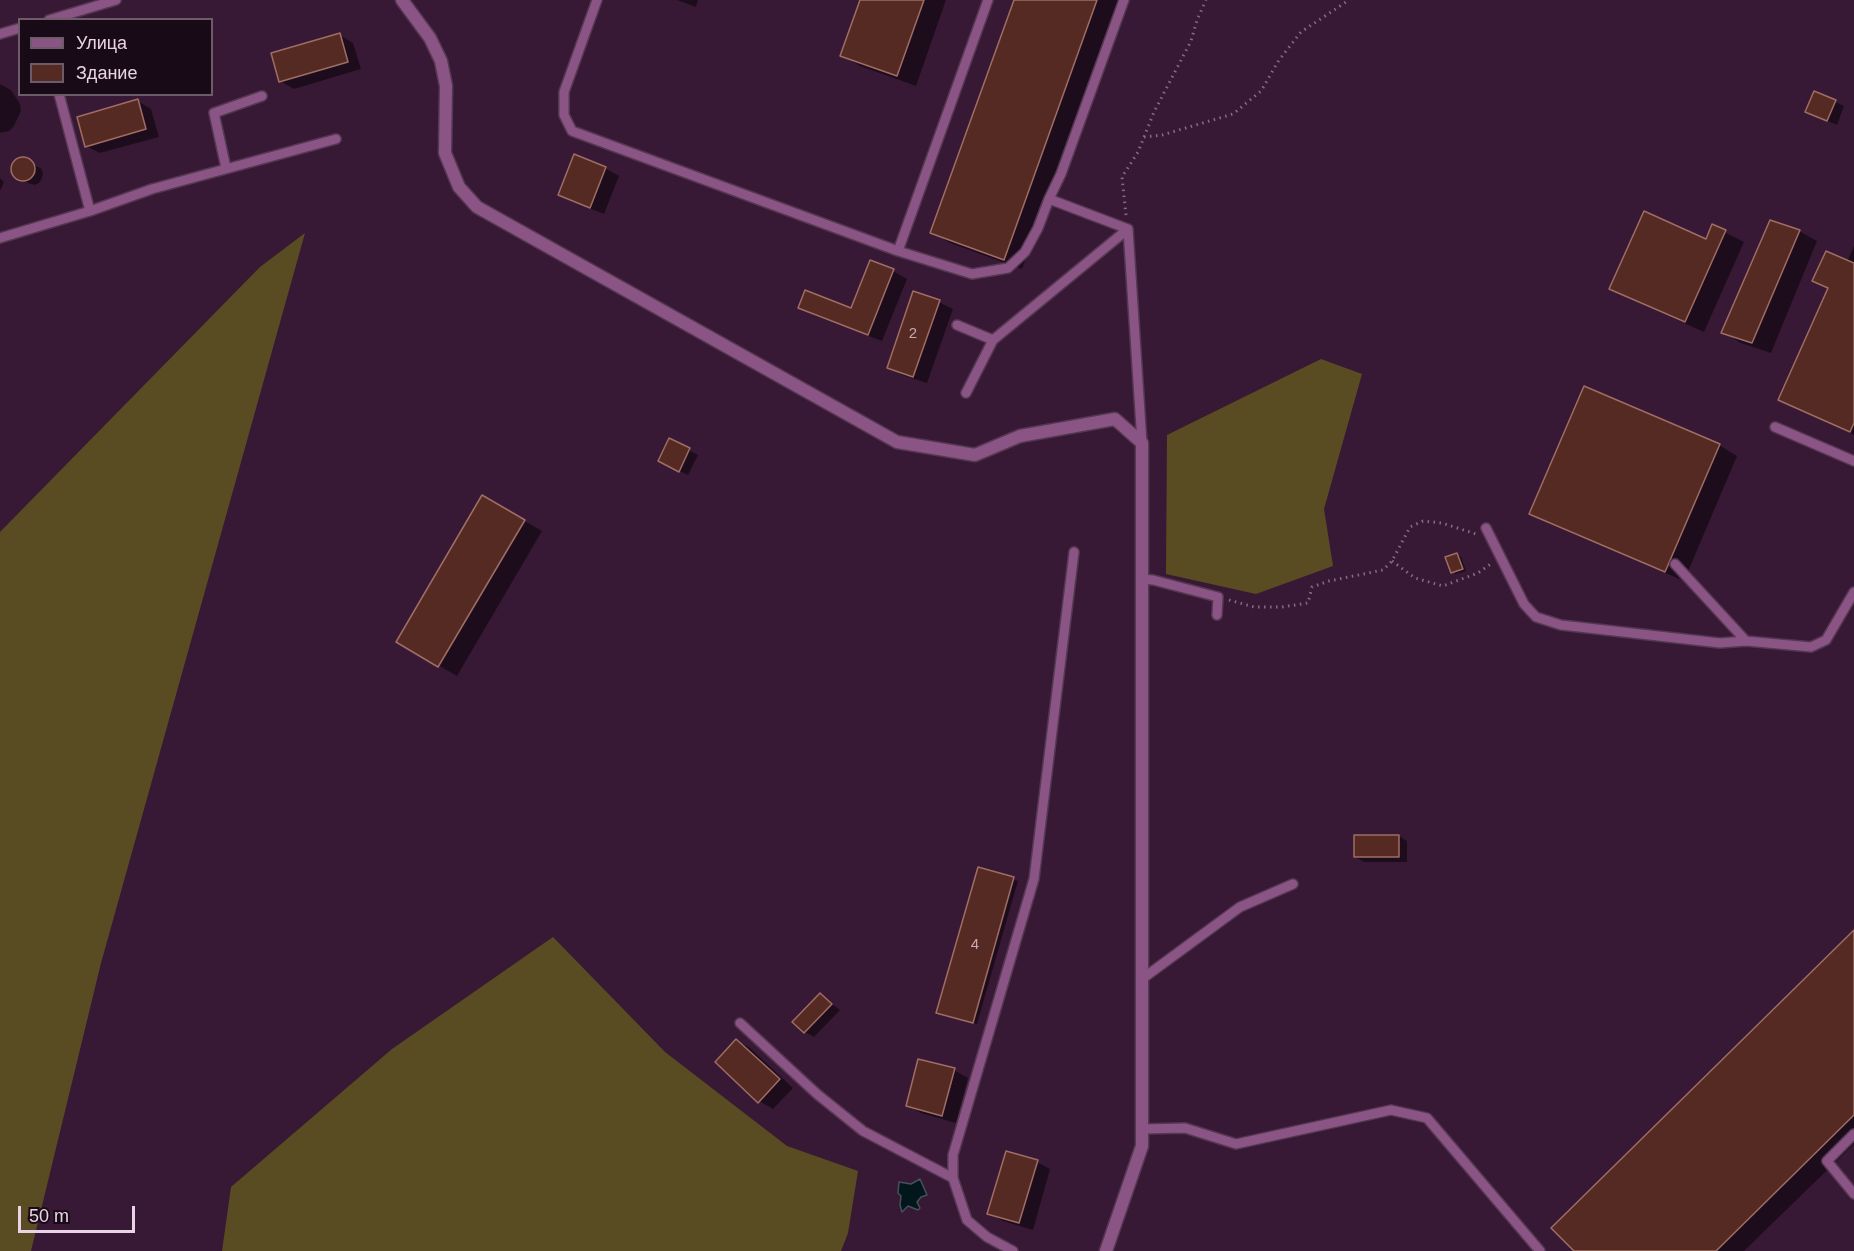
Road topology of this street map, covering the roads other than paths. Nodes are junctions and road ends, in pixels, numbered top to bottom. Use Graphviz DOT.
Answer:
graph roads {
  1 [pos="116,0"];
  2 [pos="597,0"];
  3 [pos="988,0"];
  4 [pos="1124,0"];
  5 [pos="406,1"];
  6 [pos="56,18"];
  7 [pos="18,29"];
  8 [pos="0,34"];
  9 [pos="60,96"];
  10 [pos="262,96"];
  11 [pos="336,139"];
  12 [pos="226,168"];
  13 [pos="1049,199"];
  14 [pos="90,211"];
  15 [pos="1128,229"];
  16 [pos="0,238"];
  17 [pos="898,251"];
  18 [pos="957,325"];
  19 [pos="993,340"];
  20 [pos="966,393"];
  21 [pos="1775,427"];
  22 [pos="1142,443"];
  23 [pos="1854,461"];
  24 [pos="1486,528"];
  25 [pos="1074,552"];
  26 [pos="1675,564"];
  27 [pos="1142,579"];
  28 [pos="1854,592"];
  29 [pos="1217,615"];
  30 [pos="1746,641"];
  31 [pos="1293,884"];
  32 [pos="1142,979"];
  33 [pos="740,1023"];
  34 [pos="1142,1129"];
  35 [pos="1854,1134"];
  36 [pos="953,1178"];
  37 [pos="1854,1194"];
  38 [pos="1013,1251"];
  39 [pos="1106,1251"];
  40 [pos="1540,1251"];
  1 -- 6 [label="lane"];
  2 -- 17 [label="lane"];
  3 -- 17 [label="lane"];
  4 -- 13 [label="lane"];
  5 -- 22 [label="street"];
  7 -- 8 [label="lane"];
  9 -- 14 [label="lane"];
  10 -- 12 [label="lane"];
  11 -- 12 [label="lane"];
  12 -- 14 [label="lane"];
  13 -- 15 [label="lane"];
  13 -- 17 [label="lane"];
  14 -- 16 [label="lane"];
  15 -- 19 [label="lane"];
  15 -- 22 [label="lane"];
  18 -- 19 [label="lane"];
  19 -- 20 [label="lane"];
  21 -- 23 [label="lane"];
  22 -- 27 [label="street"];
  24 -- 30 [label="lane"];
  25 -- 36 [label="lane"];
  26 -- 30 [label="lane"];
  27 -- 29 [label="lane"];
  27 -- 32 [label="street"];
  28 -- 30 [label="lane"];
  31 -- 32 [label="lane"];
  32 -- 34 [label="street"];
  33 -- 36 [label="lane"];
  34 -- 39 [label="street"];
  34 -- 40 [label="lane"];
  35 -- 37 [label="lane"];
  36 -- 38 [label="lane"];
}
